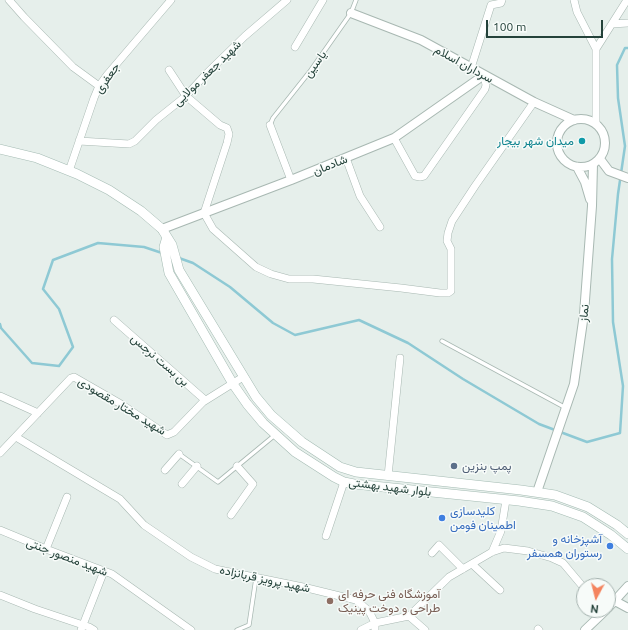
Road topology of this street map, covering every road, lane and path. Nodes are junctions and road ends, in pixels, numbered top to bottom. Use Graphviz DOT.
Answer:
graph roads {
  1 [pos="9,0"];
  2 [pos="171,0"];
  3 [pos="287,0"];
  4 [pos="323,0"];
  5 [pos="356,0"];
  6 [pos="502,0"];
  7 [pos="574,0"];
  8 [pos="627,0"];
  9 [pos="352,13"];
  10 [pos="628,23"];
  11 [pos="612,24"];
  12 [pos="295,47"];
  13 [pos="596,49"];
  14 [pos="471,68"];
  15 [pos="169,70"];
  16 [pos="484,75"];
  17 [pos="99,86"];
  18 [pos="186,96"];
  19 [pos="534,102"];
  20 [pos="574,120"];
  21 [pos="596,123"];
  22 [pos="270,125"];
  23 [pos="394,138"];
  24 [pos="79,141"];
  25 [pos="0,149"];
  26 [pos="346,158"];
  27 [pos="596,162"];
  28 [pos="577,167"];
  29 [pos="69,171"];
  30 [pos="628,178"];
  31 [pos="291,180"];
  32 [pos="592,206"];
  33 [pos="204,213"];
  34 [pos="380,227"];
  35 [pos="166,240"];
  36 [pos="114,320"];
  37 [pos="442,341"];
  38 [pos="400,358"];
  39 [pos="243,377"];
  40 [pos="233,384"];
  41 [pos="0,396"];
  42 [pos="205,400"];
  43 [pos="566,408"];
  44 [pos="38,413"];
  45 [pos="276,434"];
  46 [pos="16,437"];
  47 [pos="0,453"];
  48 [pos="179,454"];
  49 [pos="197,466"];
  50 [pos="237,466"];
  51 [pos="165,470"];
  52 [pos="388,476"];
  53 [pos="438,481"];
  54 [pos="344,482"];
  55 [pos="182,484"];
  56 [pos="537,492"];
  57 [pos="436,493"];
  58 [pos="67,497"];
  59 [pos="506,500"];
  60 [pos="231,515"];
  61 [pos="0,530"];
  62 [pos="628,534"];
  63 [pos="326,536"];
  64 [pos="46,549"];
  65 [pos="628,549"];
  66 [pos="492,552"];
  67 [pos="432,553"];
  68 [pos="472,564"];
  69 [pos="463,569"];
  70 [pos="104,571"];
  71 [pos="256,578"];
  72 [pos="576,579"];
  73 [pos="628,586"];
  74 [pos="500,590"];
  75 [pos="0,595"];
  76 [pos="616,599"];
  77 [pos="616,601"];
  78 [pos="628,608"];
  79 [pos="409,616"];
  80 [pos="597,618"];
  81 [pos="375,627"];
  82 [pos="82,628"];
  83 [pos="94,630"];
  84 [pos="191,630"];
  85 [pos="237,630"];
  86 [pos="361,630"];
  87 [pos="425,630"];
  88 [pos="585,630"];
  1 -- 17 [label="street"];
  2 -- 17 [label="street, جعفری"];
  3 -- 18 [label="street, شهید جعفر مولایی"];
  4 -- 12 [label="street"];
  5 -- 9 [label="lane, یاسین"];
  6 -- 14 [label="street"];
  7 -- 13 [label="street"];
  8 -- 11 [label="street"];
  9 -- 14 [label="street, سرداران اسلام"];
  9 -- 22 [label="lane, یاسین"];
  10 -- 11 [label="street"];
  11 -- 13 [label="street"];
  13 -- 21 [label="street"];
  14 -- 16 [label="street, سرداران اسلام"];
  15 -- 18 [label="street"];
  16 -- 19 [label="street, سرداران اسلام"];
  16 -- 23 [label="street, شادمان"];
  16 -- 23 [label="street"];
  17 -- 24 [label="street, جعفری"];
  18 -- 24 [label="street, شهید جعفر مولایی"];
  18 -- 33 [label="street"];
  19 -- 20 [label="street, سرداران اسلام"];
  19 -- 33 [label="street"];
  20 -- 21 [label="street"];
  20 -- 28 [label="street"];
  21 -- 27 [label="street"];
  22 -- 31 [label="street"];
  23 -- 26 [label="street, شادمان"];
  24 -- 29 [label="street, جعفری"];
  25 -- 29 [label="main road"];
  26 -- 31 [label="street, شادمان"];
  26 -- 34 [label="street"];
  27 -- 28 [label="street"];
  27 -- 30 [label="street"];
  27 -- 32 [label="street, نماز"];
  28 -- 32 [label="street"];
  29 -- 35 [label="main road"];
  31 -- 33 [label="street, شادمان"];
  32 -- 43 [label="street, نماز"];
  33 -- 35 [label="street, شادمان"];
  35 -- 39 [label="main road, بلوار شهید بهشتی"];
  35 -- 40 [label="main road, بلوار شهید بهشتی"];
  36 -- 42 [label="street, بن بست نرجس"];
  37 -- 43 [label="lane"];
  38 -- 52 [label="street"];
  39 -- 40 [label="street, شهید مختار مقصودی"];
  39 -- 52 [label="main road, بلوار شهید بهشتی"];
  40 -- 42 [label="street, شهید مختار مقصودی"];
  40 -- 45 [label="main road, بلوار شهید بهشتی"];
  41 -- 44 [label="street"];
  42 -- 44 [label="street, شهید مختار مقصودی"];
  43 -- 56 [label="street, نماز"];
  44 -- 46 [label="street, شهید مختار مقصودی"];
  45 -- 50 [label="lane"];
  45 -- 54 [label="main road, بلوار شهید بهشتی"];
  46 -- 47 [label="street, شهید مختار مقصودی"];
  46 -- 71 [label="street, شهید پرویز قربانزاده"];
  48 -- 49 [label="lane"];
  48 -- 51 [label="street"];
  49 -- 50 [label="lane"];
  49 -- 55 [label="street"];
  50 -- 60 [label="street"];
  52 -- 53 [label="main road, بلوار شهید بهشتی"];
  53 -- 56 [label="main road, بلوار شهید بهشتی"];
  53 -- 57 [label="main road"];
  54 -- 57 [label="main road, بلوار شهید بهشتی"];
  54 -- 63 [label="street"];
  56 -- 62 [label="main road, بلوار شهید بهشتی"];
  57 -- 59 [label="main road, بلوار شهید بهشتی"];
  58 -- 64 [label="street"];
  59 -- 65 [label="main road, بلوار شهید بهشتی"];
  59 -- 66 [label="street"];
  61 -- 64 [label="street, شهید منصور جنتی"];
  64 -- 70 [label="street, شهید منصور جنتی"];
  66 -- 68 [label="street"];
  66 -- 72 [label="street"];
  67 -- 69 [label="street"];
  68 -- 69 [label="street"];
  68 -- 74 [label="street"];
  69 -- 79 [label="street"];
  70 -- 82 [label="street"];
  70 -- 84 [label="street, شهید منصور جنتی"];
  71 -- 81 [label="street, شهید پرویز قربانزاده"];
  71 -- 85 [label="lane"];
  73 -- 76 [label="street"];
  75 -- 82 [label="street"];
  77 -- 78 [label="street"];
  79 -- 81 [label="street"];
  79 -- 87 [label="street"];
  80 -- 88 [label="street"];
  81 -- 86 [label="street"];
  82 -- 83 [label="street"];
}
